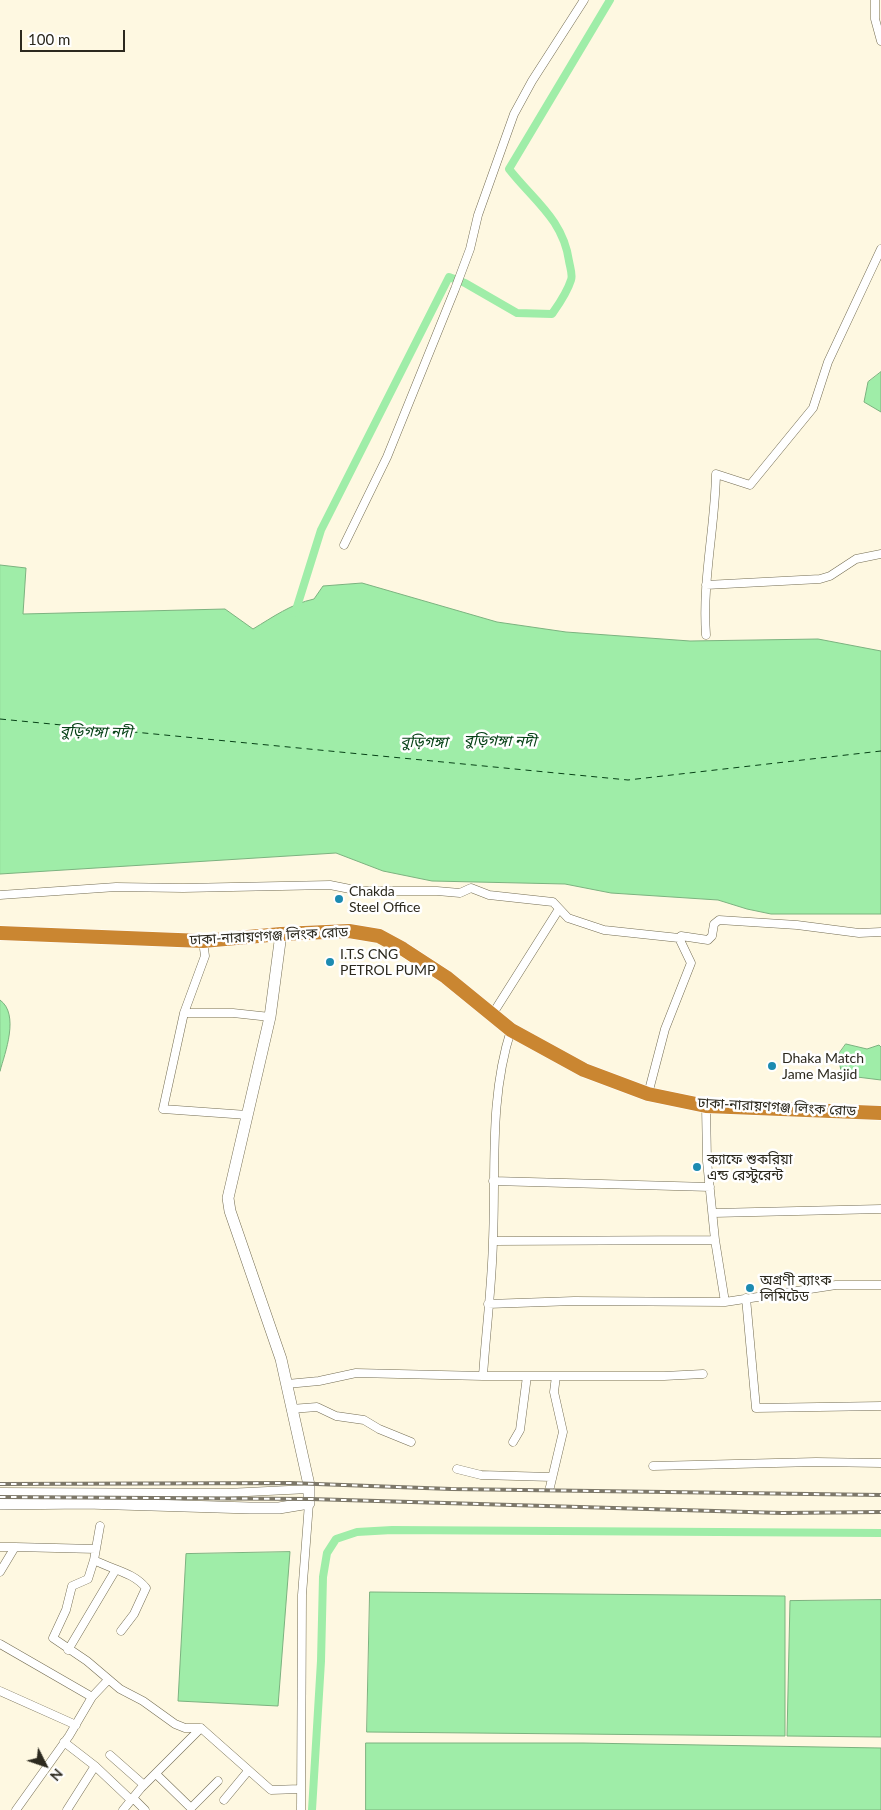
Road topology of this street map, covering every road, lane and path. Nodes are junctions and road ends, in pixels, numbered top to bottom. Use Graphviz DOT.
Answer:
graph roads {
  1 [pos="584,0"];
  2 [pos="875,0"];
  3 [pos="881,40"];
  4 [pos="881,249"];
  5 [pos="344,544"];
  6 [pos="881,554"];
  7 [pos="706,585"];
  8 [pos="706,635"];
  9 [pos="0,895"];
  10 [pos="559,909"];
  11 [pos="881,932"];
  12 [pos="0,933"];
  13 [pos="281,934"];
  14 [pos="679,938"];
  15 [pos="203,941"];
  16 [pos="184,1013"];
  17 [pos="492,1014"];
  18 [pos="270,1018"];
  19 [pos="511,1030"];
  20 [pos="648,1094"];
  21 [pos="706,1106"];
  22 [pos="881,1113"];
  23 [pos="247,1115"];
  24 [pos="493,1181"];
  25 [pos="710,1187"];
  26 [pos="881,1209"];
  27 [pos="714,1213"];
  28 [pos="715,1240"];
  29 [pos="493,1241"];
  30 [pos="881,1285"];
  31 [pos="746,1298"];
  32 [pos="726,1302"];
  33 [pos="488,1304"];
  34 [pos="703,1374"];
  35 [pos="483,1376"];
  36 [pos="527,1376"];
  37 [pos="556,1376"];
  38 [pos="287,1384"];
  39 [pos="881,1406"];
  40 [pos="291,1409"];
  41 [pos="411,1442"];
  42 [pos="513,1442"];
  43 [pos="881,1463"];
  44 [pos="654,1466"];
  45 [pos="457,1469"];
  46 [pos="551,1477"];
  47 [pos="550,1487"];
  48 [pos="309,1489"];
  49 [pos="0,1492"];
  50 [pos="309,1503"];
  51 [pos="0,1504"];
  52 [pos="100,1526"];
  53 [pos="0,1547"];
  54 [pos="15,1547"];
  55 [pos="96,1550"];
  56 [pos="94,1560"];
  57 [pos="115,1571"];
  58 [pos="0,1572"];
  59 [pos="121,1631"];
  60 [pos="0,1644"];
  61 [pos="68,1650"];
  62 [pos="108,1680"];
  63 [pos="0,1691"];
  64 [pos="92,1697"];
  65 [pos="76,1725"];
  66 [pos="201,1728"];
  67 [pos="64,1742"];
  68 [pos="110,1755"];
  69 [pos="95,1766"];
  70 [pos="248,1771"];
  71 [pos="156,1774"];
  72 [pos="218,1781"];
  73 [pos="144,1785"];
  74 [pos="300,1789"];
  75 [pos="132,1799"];
  76 [pos="224,1800"];
  77 [pos="16,1810"];
  78 [pos="67,1810"];
  79 [pos="123,1810"];
  80 [pos="145,1810"];
  81 [pos="301,1810"];
  1 -- 5 [label="street"];
  2 -- 3 [label="street"];
  4 -- 7 [label="street"];
  6 -- 7 [label="street"];
  7 -- 8 [label="street"];
  9 -- 10 [label="street"];
  10 -- 14 [label="street"];
  10 -- 17 [label="street"];
  11 -- 14 [label="street"];
  12 -- 15 [label="highway, ঢাকা-নারায়ণগঞ্জ লিংক রোড"];
  13 -- 15 [label="highway, ঢাকা-নারায়ণগঞ্জ লিংক রোড"];
  13 -- 17 [label="highway, ঢাকা-নারায়ণগঞ্জ লিংক রোড"];
  13 -- 18 [label="street"];
  14 -- 20 [label="street"];
  15 -- 16 [label="street"];
  16 -- 18 [label="street"];
  16 -- 23 [label="street"];
  17 -- 19 [label="highway, ঢাকা-নারায়ণগঞ্জ লিংক রোড"];
  18 -- 23 [label="street"];
  19 -- 20 [label="highway, ঢাকা-নারায়ণগঞ্জ লিংক রোড"];
  19 -- 24 [label="street"];
  20 -- 21 [label="highway, ঢাকা-নারায়ণগঞ্জ লিংক রোড"];
  21 -- 22 [label="highway, ঢাকা-নারায়ণগঞ্জ লিংক রোড"];
  21 -- 25 [label="street"];
  23 -- 38 [label="street"];
  24 -- 25 [label="street"];
  24 -- 29 [label="street"];
  25 -- 27 [label="street"];
  26 -- 27 [label="street"];
  27 -- 28 [label="street"];
  28 -- 29 [label="street"];
  28 -- 32 [label="street"];
  29 -- 33 [label="street"];
  30 -- 31 [label="street"];
  31 -- 32 [label="street"];
  31 -- 39 [label="street"];
  32 -- 33 [label="street"];
  33 -- 35 [label="street"];
  34 -- 37 [label="street"];
  35 -- 36 [label="street"];
  35 -- 38 [label="street"];
  36 -- 37 [label="street"];
  36 -- 42 [label="street"];
  37 -- 46 [label="street"];
  38 -- 40 [label="street"];
  40 -- 41 [label="street"];
  40 -- 48 [label="street"];
  43 -- 44 [label="street"];
  45 -- 46 [label="street"];
  46 -- 47 [label="street"];
  48 -- 49 [label="street"];
  48 -- 50 [label="street"];
  50 -- 51 [label="street"];
  50 -- 74 [label="street"];
  52 -- 55 [label="street"];
  53 -- 54 [label="street"];
  54 -- 55 [label="street"];
  54 -- 58 [label="street"];
  55 -- 56 [label="street"];
  56 -- 57 [label="street"];
  56 -- 61 [label="street"];
  57 -- 59 [label="street"];
  57 -- 61 [label="street"];
  60 -- 64 [label="street"];
  61 -- 62 [label="street"];
  62 -- 64 [label="street"];
  62 -- 66 [label="street"];
  63 -- 65 [label="street"];
  64 -- 65 [label="street"];
  65 -- 67 [label="street"];
  66 -- 70 [label="street"];
  66 -- 71 [label="street"];
  67 -- 69 [label="street"];
  67 -- 77 [label="street"];
  68 -- 73 [label="street"];
  69 -- 75 [label="street"];
  69 -- 78 [label="street"];
  70 -- 74 [label="street"];
  70 -- 76 [label="street"];
  71 -- 72 [label="street"];
  71 -- 73 [label="street"];
  73 -- 75 [label="street"];
  74 -- 81 [label="street"];
  75 -- 79 [label="street"];
  75 -- 80 [label="street"];
}
